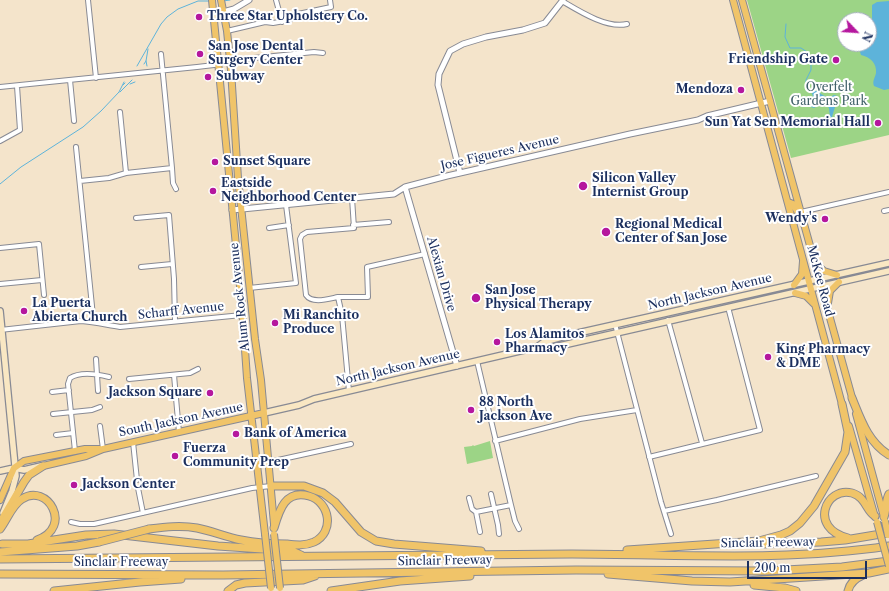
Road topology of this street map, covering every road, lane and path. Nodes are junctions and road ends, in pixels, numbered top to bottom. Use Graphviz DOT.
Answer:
graph roads {
  1 [pos="88,0"];
  2 [pos="212,0"];
  3 [pos="221,0"];
  4 [pos="249,0"];
  5 [pos="276,0"];
  6 [pos="330,0"];
  7 [pos="563,0"];
  8 [pos="733,0"];
  9 [pos="742,0"];
  10 [pos="222,9"];
  11 [pos="282,22"];
  12 [pos="627,24"];
  13 [pos="227,31"];
  14 [pos="323,53"];
  15 [pos="161,54"];
  16 [pos="230,61"];
  17 [pos="217,64"];
  18 [pos="162,71"];
  19 [pos="96,78"];
  20 [pos="70,80"];
  21 [pos="17,86"];
  22 [pos="0,87"];
  23 [pos="770,101"];
  24 [pos="762,103"];
  25 [pos="120,112"];
  26 [pos="74,121"];
  27 [pos="0,141"];
  28 [pos="76,147"];
  29 [pos="172,168"];
  30 [pos="126,173"];
  31 [pos="460,173"];
  32 [pos="80,181"];
  33 [pos="405,187"];
  34 [pos="176,188"];
  35 [pos="889,192"];
  36 [pos="352,198"];
  37 [pos="788,202"];
  38 [pos="286,204"];
  39 [pos="241,209"];
  40 [pos="232,210"];
  41 [pos="801,212"];
  42 [pos="136,218"];
  43 [pos="390,222"];
  44 [pos="289,225"];
  45 [pos="353,225"];
  46 [pos="269,228"];
  47 [pos="0,248"];
  48 [pos="425,254"];
  49 [pos="803,258"];
  50 [pos="814,262"];
  51 [pos="889,263"];
  52 [pos="172,264"];
  53 [pos="141,267"];
  54 [pos="889,271"];
  55 [pos="837,274"];
  56 [pos="819,278"];
  57 [pos="42,280"];
  58 [pos="809,281"];
  59 [pos="839,282"];
  60 [pos="0,284"];
  61 [pos="794,285"];
  62 [pos="821,287"];
  63 [pos="249,288"];
  64 [pos="811,289"];
  65 [pos="795,293"];
  66 [pos="44,295"];
  67 [pos="338,297"];
  68 [pos="729,299"];
  69 [pos="728,307"];
  70 [pos="717,309"];
  71 [pos="827,310"];
  72 [pos="0,311"];
  73 [pos="817,311"];
  74 [pos="242,315"];
  75 [pos="668,320"];
  76 [pos="175,321"];
  77 [pos="92,322"];
  78 [pos="615,324"];
  79 [pos="1,329"];
  80 [pos="617,332"];
  81 [pos="538,347"];
  82 [pos="96,359"];
  83 [pos="2,360"];
  84 [pos="477,361"];
  85 [pos="457,366"];
  86 [pos="198,369"];
  87 [pos="97,374"];
  88 [pos="174,375"];
  89 [pos="108,377"];
  90 [pos="129,379"];
  91 [pos="69,390"];
  92 [pos="98,391"];
  93 [pos="349,391"];
  94 [pos="52,392"];
  95 [pos="852,398"];
  96 [pos="842,404"];
  97 [pos="100,407"];
  98 [pos="637,410"];
  99 [pos="71,412"];
  100 [pos="264,413"];
  101 [pos="54,414"];
  102 [pos="252,416"];
  103 [pos="100,426"];
  104 [pos="179,432"];
  105 [pos="73,433"];
  106 [pos="56,435"];
  107 [pos="495,441"];
  108 [pos="133,442"];
  109 [pos="702,443"];
  110 [pos="351,444"];
  111 [pos="103,449"];
  112 [pos="75,451"];
  113 [pos="889,455"];
  114 [pos="649,456"];
  115 [pos="269,462"];
  116 [pos="43,466"];
  117 [pos="14,468"];
  118 [pos="0,470"];
  119 [pos="816,476"];
  120 [pos="137,480"];
  121 [pos="0,485"];
  122 [pos="271,486"];
  123 [pos="260,487"];
  124 [pos="138,488"];
  125 [pos="491,494"];
  126 [pos="889,494"];
  127 [pos="469,498"];
  128 [pos="0,499"];
  129 [pos="511,505"];
  130 [pos="494,509"];
  131 [pos="664,511"];
  132 [pos="476,512"];
  133 [pos="143,513"];
  134 [pos="0,518"];
  135 [pos="884,519"];
  136 [pos="876,520"];
  137 [pos="71,522"];
  138 [pos="0,523"];
  139 [pos="519,528"];
  140 [pos="0,529"];
  141 [pos="274,531"];
  142 [pos="480,532"];
  143 [pos="889,533"];
  144 [pos="499,534"];
  145 [pos="671,534"];
  146 [pos="889,537"];
  147 [pos="850,538"];
  148 [pos="742,542"];
  149 [pos="1,544"];
  150 [pos="889,546"];
  151 [pos="0,552"];
  152 [pos="577,554"];
  153 [pos="533,555"];
  154 [pos="304,556"];
  155 [pos="0,559"];
  156 [pos="889,561"];
  157 [pos="889,568"];
  158 [pos="576,570"];
  159 [pos="526,571"];
  160 [pos="322,573"];
  161 [pos="868,573"];
  162 [pos="0,574"];
  163 [pos="223,575"];
  164 [pos="730,582"];
  165 [pos="271,590"];
  166 [pos="280,590"];
  167 [pos="54,591"];
  168 [pos="228,591"];
  169 [pos="331,591"];
  170 [pos="796,591"];
  171 [pos="848,591"];
  1 -- 19 [label="street"];
  2 -- 17 [label="main road, Alum Rock Avenue"];
  3 -- 10 [label="main road, Alum Rock Avenue"];
  4 -- 10 [label="street"];
  5 -- 11 [label="street"];
  6 -- 11 [label="street"];
  7 -- 12 [label="street"];
  7 -- 31 [label="street"];
  8 -- 24 [label="main road, McKee Road"];
  9 -- 23 [label="main road, McKee Road"];
  10 -- 13 [label="main road, Alum Rock Avenue"];
  11 -- 13 [label="street"];
  13 -- 16 [label="main road, Alum Rock Avenue"];
  14 -- 16 [label="street"];
  15 -- 18 [label="street"];
  16 -- 17 [label="street"];
  16 -- 39 [label="main road, Alum Rock Avenue"];
  17 -- 18 [label="street"];
  17 -- 40 [label="main road, Alum Rock Avenue"];
  18 -- 19 [label="street"];
  18 -- 29 [label="street"];
  19 -- 20 [label="street"];
  20 -- 21 [label="street"];
  20 -- 26 [label="street"];
  21 -- 22 [label="street"];
  21 -- 27 [label="street"];
  23 -- 24 [label="street, Jose Figueres Avenue"];
  23 -- 41 [label="main road, McKee Road"];
  24 -- 31 [label="street, Jose Figueres Avenue"];
  24 -- 37 [label="main road, McKee Road"];
  25 -- 30 [label="street"];
  28 -- 32 [label="street"];
  29 -- 30 [label="street"];
  29 -- 34 [label="street"];
  30 -- 32 [label="street"];
  31 -- 33 [label="street, Jose Figueres Avenue"];
  32 -- 77 [label="street"];
  33 -- 36 [label="street, Jose Figueres Avenue"];
  33 -- 48 [label="street, Alexian Drive"];
  35 -- 41 [label="street"];
  36 -- 38 [label="street, Jose Figueres Avenue"];
  36 -- 45 [label="street"];
  37 -- 41 [label="main road"];
  37 -- 49 [label="main road, McKee Road"];
  38 -- 39 [label="street, Jose Figueres Avenue"];
  38 -- 44 [label="street"];
  39 -- 40 [label="street, Jose Figueres Avenue"];
  39 -- 63 [label="main road, Alum Rock Avenue"];
  40 -- 74 [label="main road, Alum Rock Avenue"];
  41 -- 50 [label="main road, McKee Road"];
  42 -- 52 [label="street"];
  43 -- 45 [label="street"];
  44 -- 46 [label="street"];
  44 -- 63 [label="street"];
  45 -- 67 [label="street"];
  47 -- 57 [label="street"];
  48 -- 67 [label="street"];
  48 -- 85 [label="street, Alexian Drive"];
  49 -- 58 [label="main road, McKee Road"];
  49 -- 61 [label="main road"];
  50 -- 55 [label="main road"];
  50 -- 56 [label="main road, McKee Road"];
  51 -- 55 [label="main road, North Jackson Avenue"];
  52 -- 53 [label="street"];
  52 -- 76 [label="street"];
  54 -- 59 [label="main road, North Jackson Avenue"];
  55 -- 56 [label="main road, North Jackson Avenue"];
  56 -- 58 [label="main road, North Jackson Avenue"];
  56 -- 62 [label="main road, McKee Road"];
  57 -- 60 [label="street"];
  57 -- 66 [label="street"];
  58 -- 61 [label="main road, North Jackson Avenue"];
  58 -- 64 [label="main road, McKee Road"];
  59 -- 62 [label="main road, North Jackson Avenue"];
  59 -- 71 [label="main road"];
  61 -- 68 [label="main road, North Jackson Avenue"];
  62 -- 64 [label="main road, North Jackson Avenue"];
  62 -- 71 [label="main road, McKee Road"];
  63 -- 100 [label="main road, Alum Rock Avenue"];
  64 -- 65 [label="main road, North Jackson Avenue"];
  64 -- 73 [label="main road, McKee Road"];
  65 -- 69 [label="main road, North Jackson Avenue"];
  65 -- 73 [label="main road"];
  67 -- 93 [label="street"];
  68 -- 70 [label="main road"];
  68 -- 78 [label="main road, North Jackson Avenue"];
  69 -- 70 [label="main road, North Jackson Avenue"];
  69 -- 109 [label="street"];
  70 -- 75 [label="main road, North Jackson Avenue"];
  71 -- 95 [label="main road, McKee Road"];
  72 -- 79 [label="main road"];
  73 -- 96 [label="main road, McKee Road"];
  74 -- 76 [label="street, Scharff Avenue"];
  74 -- 102 [label="main road, Alum Rock Avenue"];
  75 -- 80 [label="main road, North Jackson Avenue"];
  75 -- 109 [label="street"];
  76 -- 77 [label="street, Scharff Avenue"];
  77 -- 79 [label="street, Scharff Avenue"];
  78 -- 80 [label="street"];
  78 -- 81 [label="main road, North Jackson Avenue"];
  79 -- 83 [label="main road"];
  80 -- 81 [label="main road, North Jackson Avenue"];
  80 -- 98 [label="street"];
  81 -- 84 [label="main road, North Jackson Avenue"];
  82 -- 87 [label="street"];
  83 -- 117 [label="main road"];
  84 -- 85 [label="main road, North Jackson Avenue"];
  84 -- 107 [label="street"];
  85 -- 93 [label="main road, North Jackson Avenue"];
  86 -- 88 [label="street"];
  87 -- 89 [label="street"];
  87 -- 91 [label="street"];
  87 -- 92 [label="street"];
  88 -- 90 [label="street"];
  88 -- 104 [label="street"];
  91 -- 94 [label="street"];
  91 -- 99 [label="street"];
  93 -- 100 [label="main road, North Jackson Avenue"];
  95 -- 113 [label="highway"];
  95 -- 135 [label="main road, McKee Road"];
  96 -- 136 [label="main road, McKee Road"];
  96 -- 148 [label="highway"];
  97 -- 99 [label="street"];
  98 -- 107 [label="street"];
  98 -- 114 [label="street"];
  99 -- 101 [label="street"];
  99 -- 105 [label="street"];
  100 -- 102 [label="main road, South Jackson Avenue"];
  100 -- 115 [label="main road, Alum Rock Avenue"];
  102 -- 104 [label="main road, South Jackson Avenue"];
  102 -- 123 [label="main road, Alum Rock Avenue"];
  103 -- 111 [label="street"];
  104 -- 108 [label="main road, South Jackson Avenue"];
  105 -- 106 [label="street"];
  105 -- 112 [label="street"];
  107 -- 129 [label="street"];
  108 -- 111 [label="main road, South Jackson Avenue"];
  108 -- 120 [label="street"];
  109 -- 114 [label="street"];
  110 -- 115 [label="street"];
  111 -- 112 [label="main road, South Jackson Avenue"];
  111 -- 116 [label="main road, South Jackson Avenue"];
  112 -- 117 [label="main road, South Jackson Avenue"];
  114 -- 131 [label="street"];
  115 -- 122 [label="main road, Alum Rock Avenue"];
  116 -- 117 [label="main road, South Jackson Avenue"];
  116 -- 138 [label="highway"];
  117 -- 118 [label="main road, South Jackson Avenue"];
  117 -- 128 [label="main road"];
  117 -- 134 [label="main road"];
  119 -- 131 [label="street"];
  121 -- 128 [label="main road"];
  122 -- 123 [label="street"];
  122 -- 141 [label="main road, Alum Rock Avenue"];
  122 -- 153 [label="highway"];
  123 -- 133 [label="street"];
  123 -- 165 [label="main road, Alum Rock Avenue, bridge"];
  124 -- 133 [label="street"];
  125 -- 130 [label="street"];
  126 -- 135 [label="highway"];
  127 -- 132 [label="street"];
  129 -- 130 [label="street"];
  129 -- 139 [label="street"];
  130 -- 132 [label="street"];
  130 -- 144 [label="street"];
  131 -- 145 [label="street"];
  132 -- 142 [label="street"];
  133 -- 137 [label="street"];
  135 -- 146 [label="main road, McKee Road, bridge"];
  136 -- 147 [label="highway"];
  136 -- 157 [label="main road, McKee Road, bridge"];
  140 -- 149 [label="highway"];
  141 -- 151 [label="highway, bridge"];
  141 -- 166 [label="main road, Alum Rock Avenue, bridge"];
  143 -- 147 [label="highway"];
  147 -- 148 [label="highway"];
  148 -- 152 [label="highway"];
  149 -- 154 [label="highway"];
  150 -- 152 [label="highway, Sinclair Freeway"];
  152 -- 153 [label="highway, Sinclair Freeway"];
  153 -- 154 [label="highway, Sinclair Freeway"];
  154 -- 155 [label="highway, Sinclair Freeway"];
  156 -- 158 [label="highway, Sinclair Freeway"];
  157 -- 161 [label="highway"];
  158 -- 159 [label="highway, Sinclair Freeway"];
  158 -- 164 [label="highway"];
  159 -- 160 [label="highway, Sinclair Freeway"];
  159 -- 169 [label="highway"];
  160 -- 163 [label="highway, Sinclair Freeway"];
  160 -- 168 [label="highway"];
  161 -- 164 [label="highway"];
  161 -- 171 [label="highway"];
  162 -- 163 [label="highway, Sinclair Freeway"];
  163 -- 167 [label="highway"];
  164 -- 170 [label="highway"];
}
